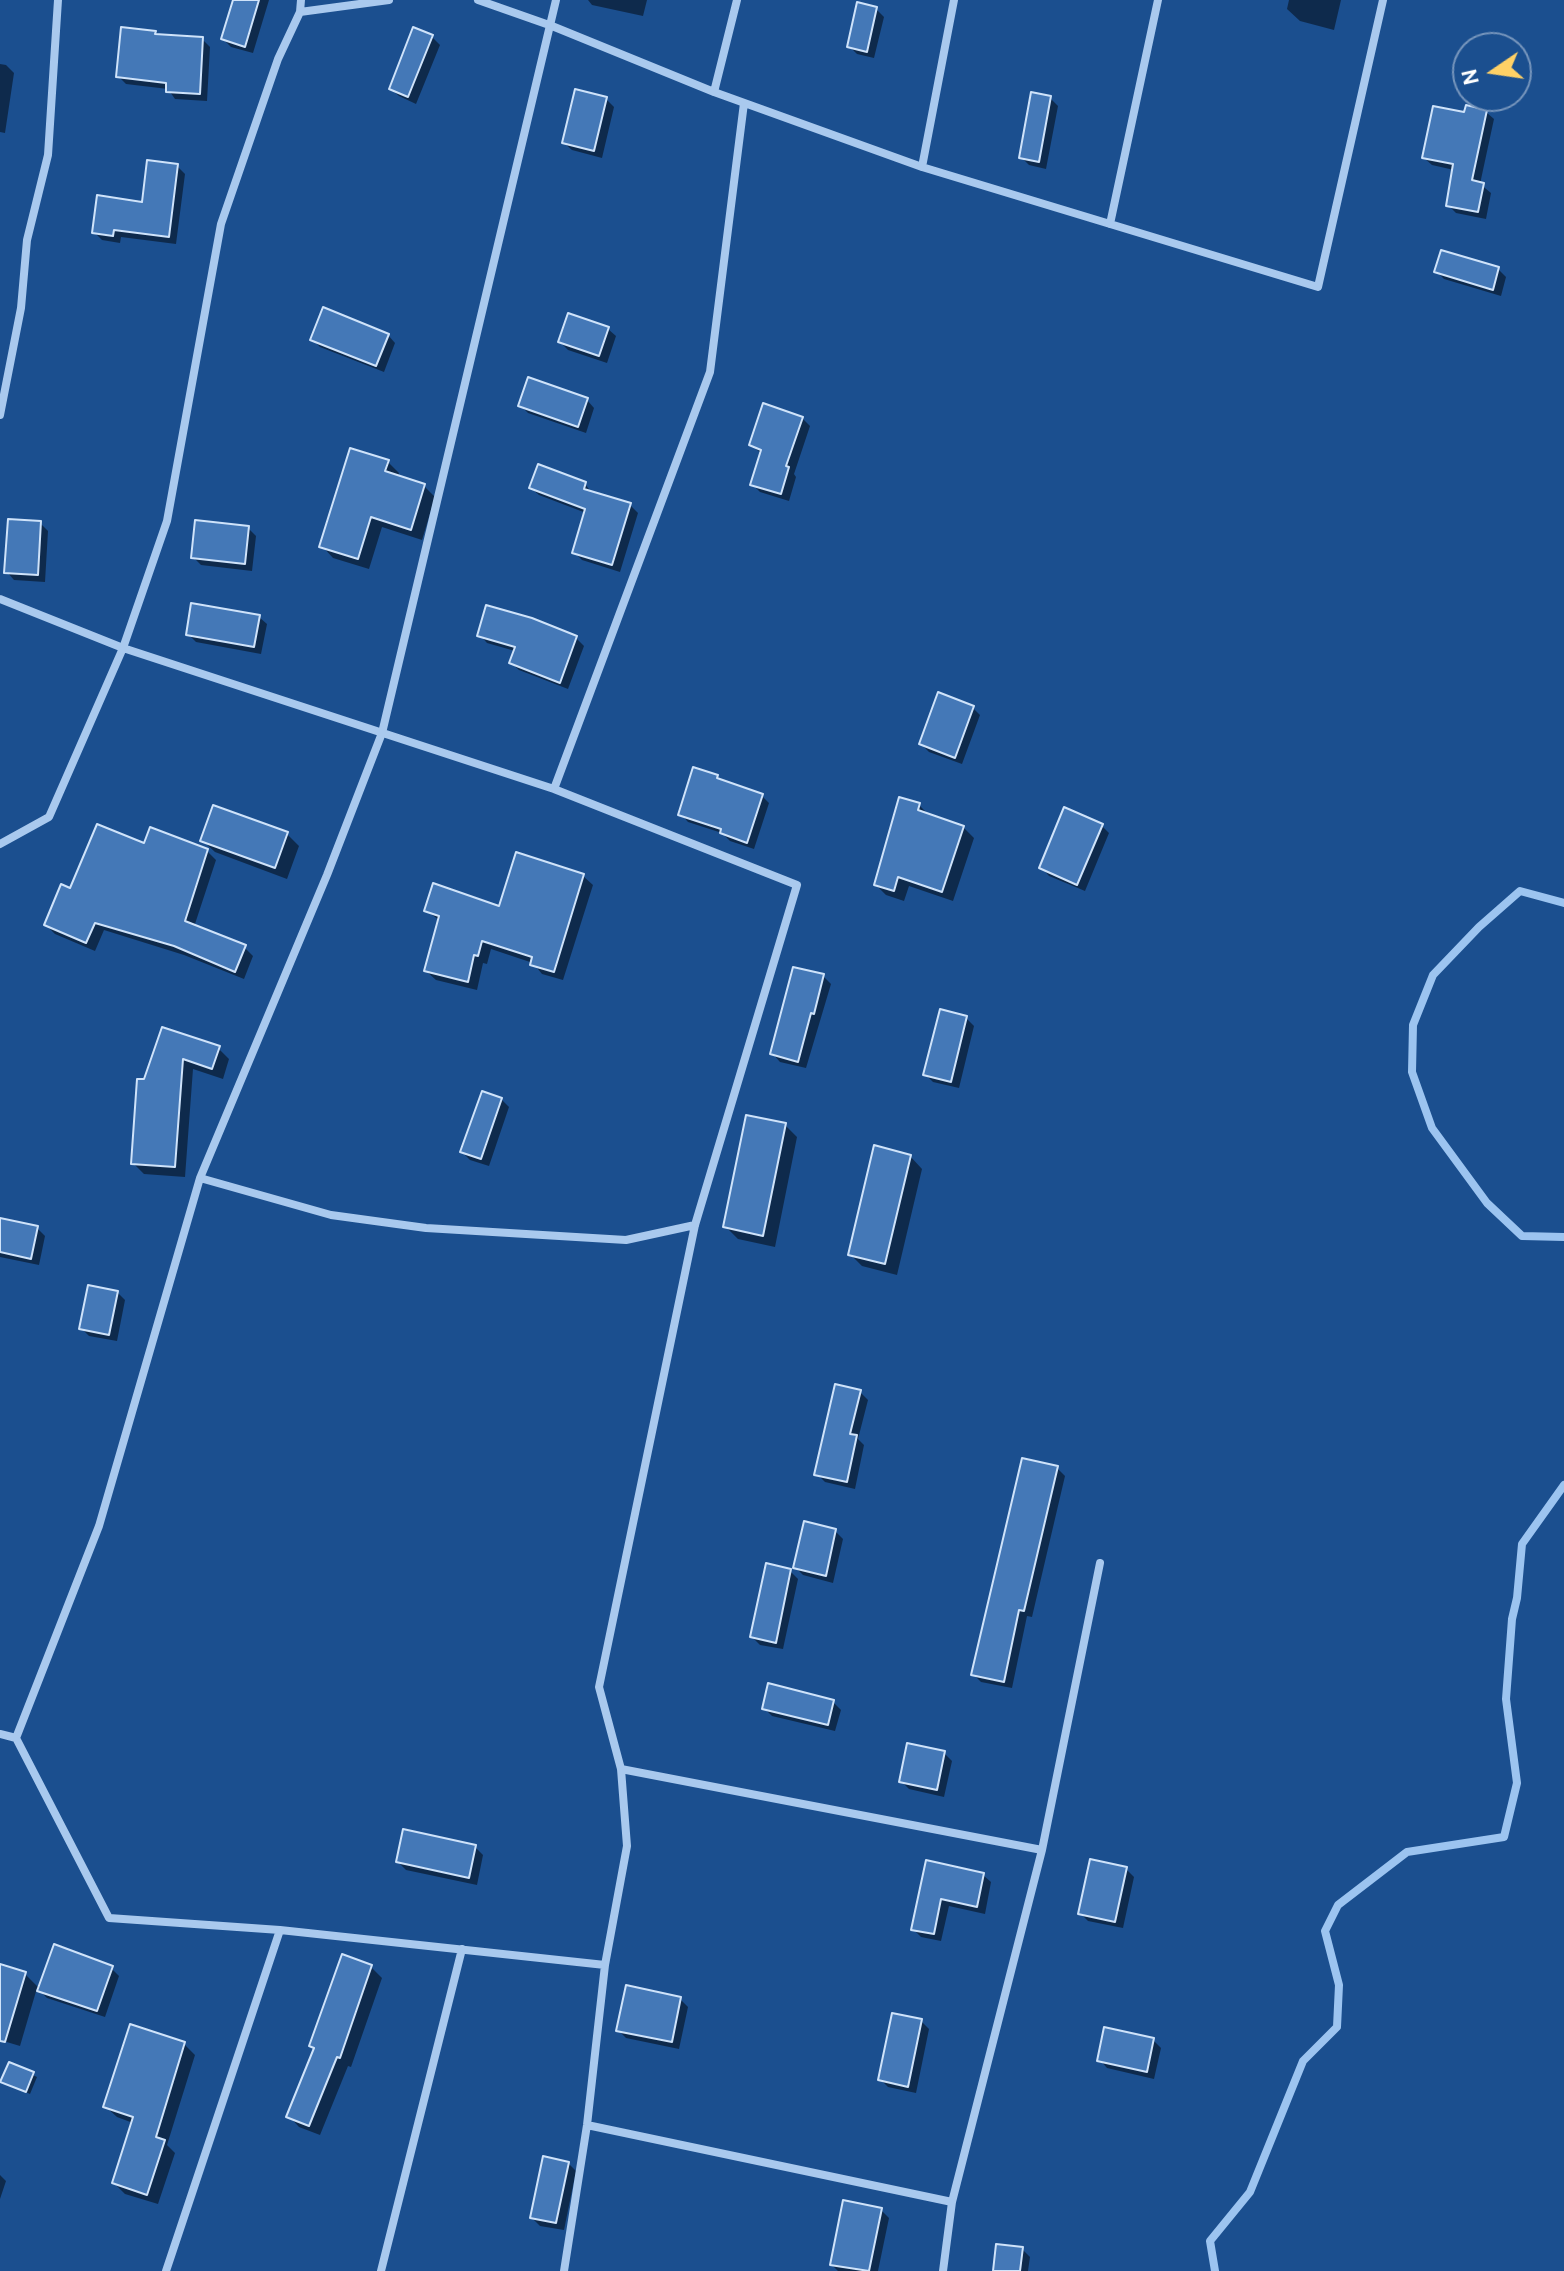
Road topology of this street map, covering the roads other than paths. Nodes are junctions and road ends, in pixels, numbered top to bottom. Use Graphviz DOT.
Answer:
graph roads {
  1 [pos="58,0"];
  2 [pos="301,0"];
  3 [pos="389,0"];
  4 [pos="478,0"];
  5 [pos="556,0"];
  6 [pos="737,0"];
  7 [pos="954,0"];
  8 [pos="1158,0"];
  9 [pos="1383,0"];
  10 [pos="300,12"];
  11 [pos="552,26"];
  12 [pos="714,92"];
  13 [pos="744,103"];
  14 [pos="922,167"];
  15 [pos="1110,224"];
  16 [pos="0,415"];
  17 [pos="0,599"];
  18 [pos="123,648"];
  19 [pos="382,733"];
  20 [pos="554,789"];
  21 [pos="0,844"];
  22 [pos="200,1178"];
  23 [pos="695,1225"];
  24 [pos="1100,1563"];
  25 [pos="0,1734"];
  26 [pos="16,1738"];
  27 [pos="621,1769"];
  28 [pos="1042,1850"];
  29 [pos="280,1930"];
  30 [pos="462,1949"];
  31 [pos="605,1965"];
  32 [pos="587,2125"];
  33 [pos="952,2202"];
  34 [pos="166,2271"];
  35 [pos="381,2271"];
  36 [pos="564,2271"];
  37 [pos="943,2271"];
  1 -- 16 [label="street"];
  2 -- 10 [label="street"];
  3 -- 10 [label="street"];
  4 -- 11 [label="street"];
  5 -- 11 [label="street"];
  6 -- 12 [label="street"];
  7 -- 14 [label="street"];
  8 -- 15 [label="street"];
  9 -- 15 [label="street"];
  10 -- 18 [label="street"];
  11 -- 12 [label="street"];
  11 -- 19 [label="street"];
  12 -- 13 [label="street"];
  13 -- 14 [label="street"];
  13 -- 20 [label="street"];
  14 -- 15 [label="street"];
  17 -- 18 [label="street"];
  18 -- 19 [label="street"];
  18 -- 21 [label="street"];
  19 -- 20 [label="street"];
  19 -- 22 [label="street"];
  20 -- 23 [label="street"];
  22 -- 23 [label="street"];
  22 -- 26 [label="street"];
  23 -- 27 [label="street"];
  24 -- 28 [label="street"];
  25 -- 26 [label="street"];
  26 -- 29 [label="street"];
  27 -- 28 [label="street"];
  27 -- 31 [label="street"];
  28 -- 33 [label="street"];
  29 -- 30 [label="street"];
  29 -- 34 [label="street"];
  30 -- 31 [label="street"];
  30 -- 35 [label="street"];
  31 -- 32 [label="street"];
  32 -- 33 [label="street"];
  32 -- 36 [label="street"];
  33 -- 37 [label="street"];
}
